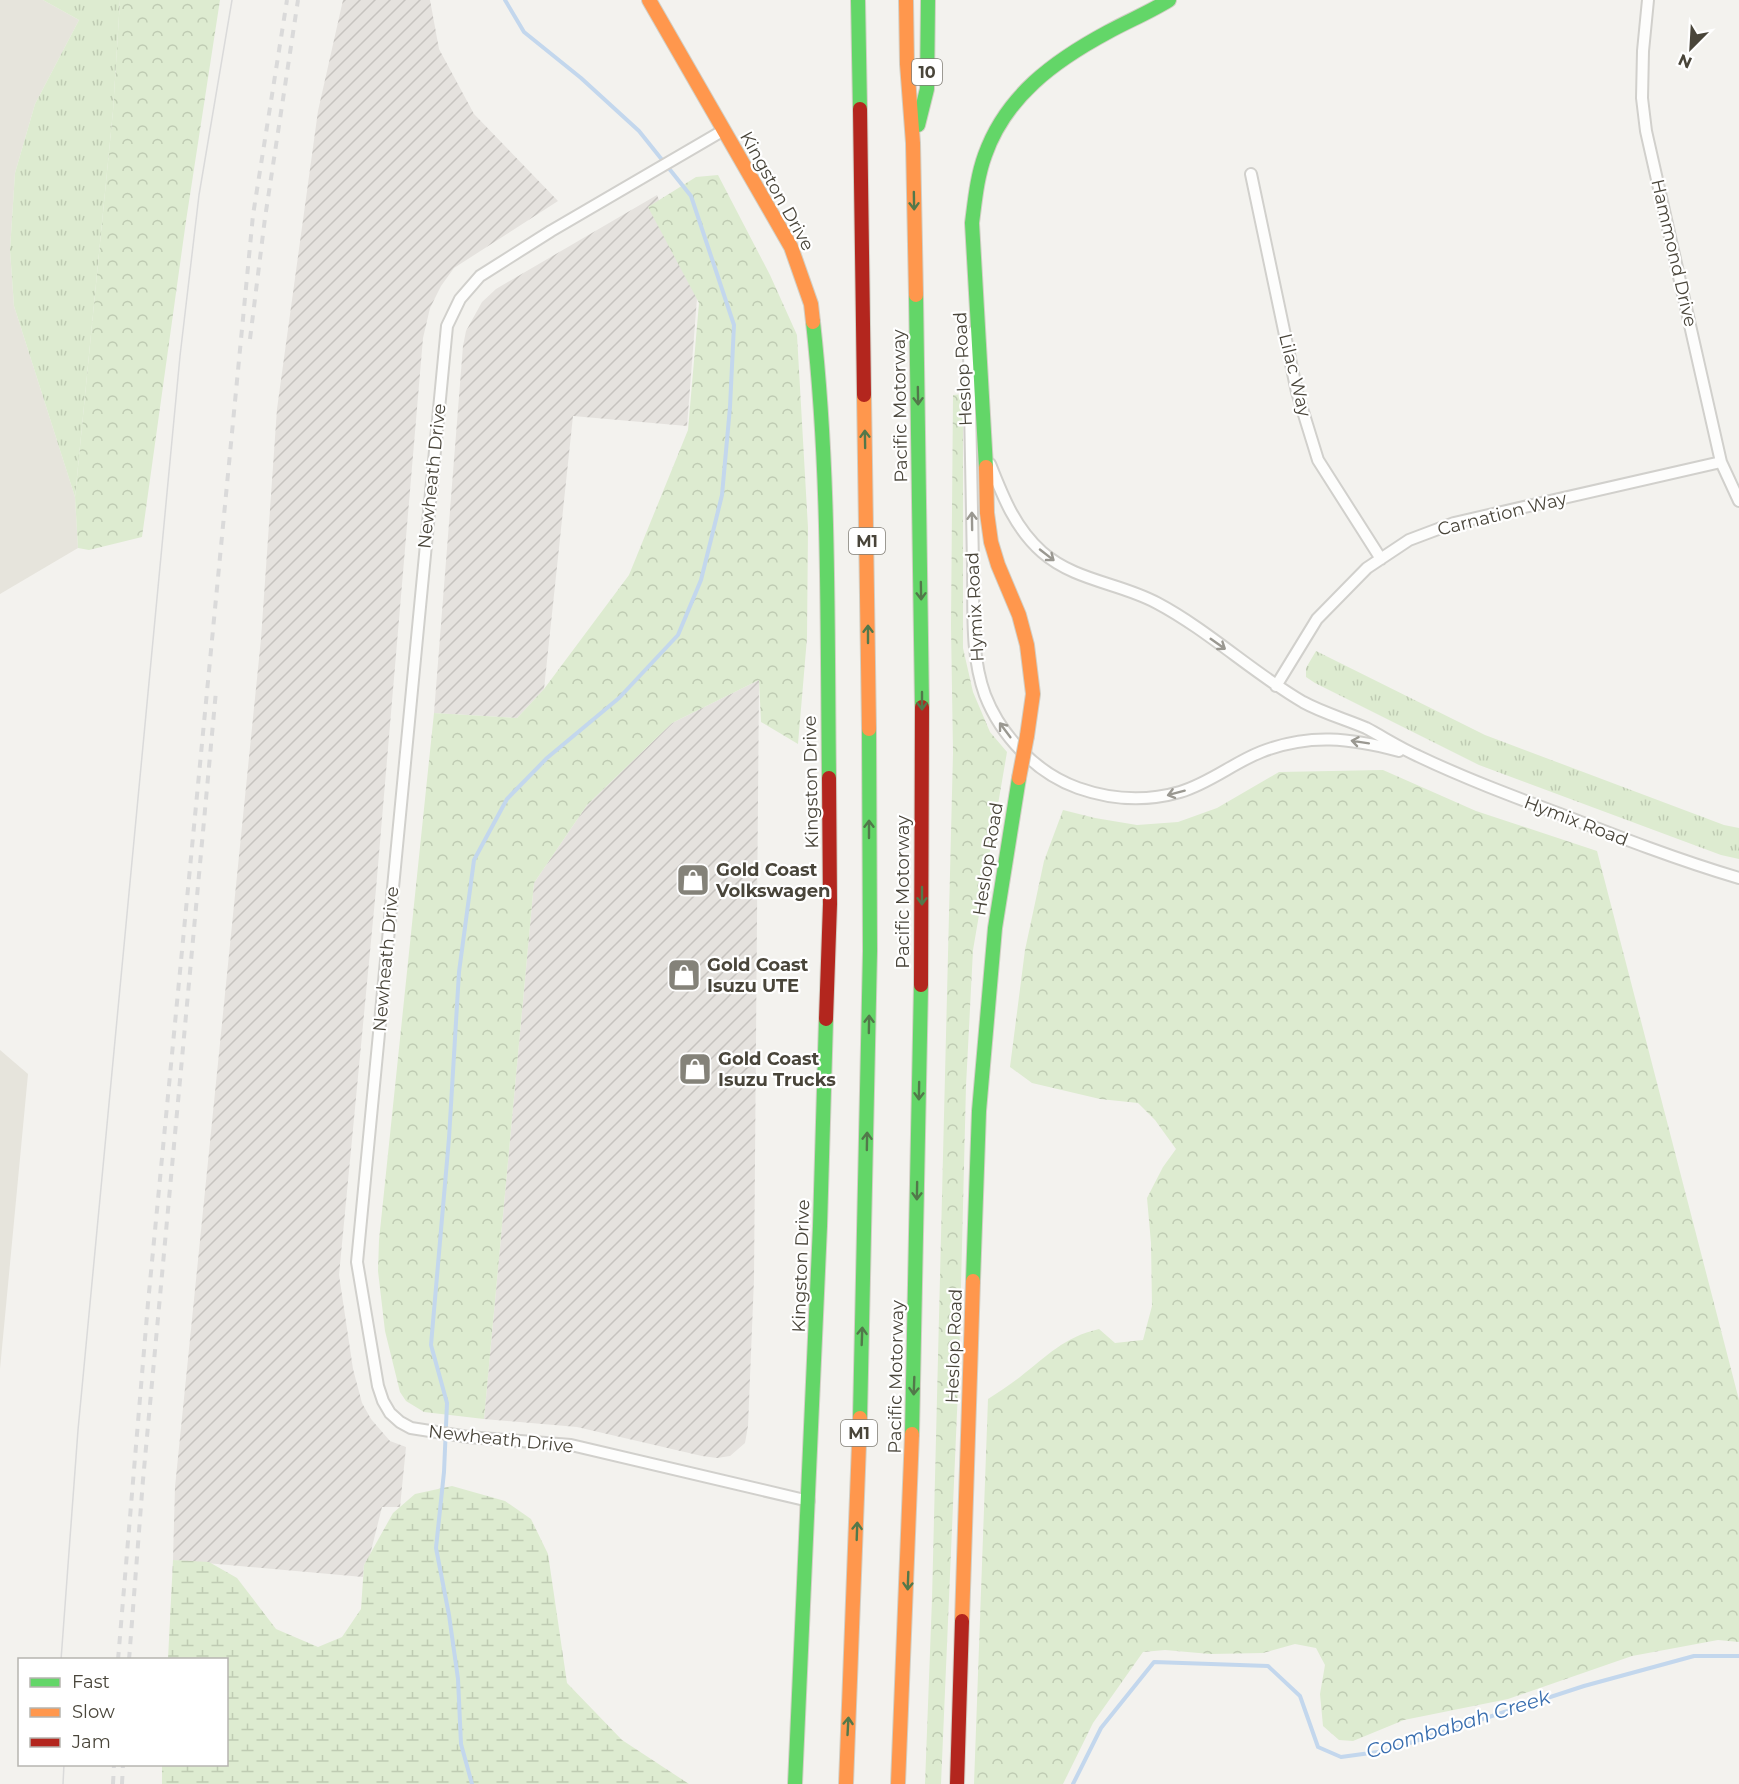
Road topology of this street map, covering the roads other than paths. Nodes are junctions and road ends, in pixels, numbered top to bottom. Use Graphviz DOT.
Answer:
graph roads {
  1 [pos="649,0"];
  2 [pos="858,0"];
  3 [pos="906,0"];
  4 [pos="928,0"];
  5 [pos="1151,0"];
  6 [pos="1168,0"];
  7 [pos="1648,0"];
  8 [pos="1131,19"];
  9 [pos="723,130"];
  10 [pos="913,143"];
  11 [pos="1251,174"];
  12 [pos="978,318"];
  13 [pos="986,452"];
  14 [pos="1721,462"];
  15 [pos="1739,501"];
  16 [pos="1381,559"];
  17 [pos="1276,686"];
  18 [pos="1416,756"];
  19 [pos="1739,878"];
  20 [pos="808,1501"];
  21 [pos="795,1784"];
  22 [pos="846,1784"];
  23 [pos="898,1784"];
  24 [pos="957,1784"];
  1 -- 9 [label="main road, Kingston Drive"];
  22 -- 2 [label="main road, Pacific Motorway / M1, one-way"];
  3 -- 10 [label="main road, Pacific Motorway"];
  4 -- 10 [label="main road, 10"];
  5 -- 8 [label="main road, Heslop Road"];
  6 -- 8 [label="main road, Heslop Road"];
  7 -- 14 [label="street, Hammond Drive"];
  8 -- 12 [label="main road, Heslop Road"];
  9 -- 20 [label="main road, Kingston Drive"];
  9 -- 20 [label="street, Newheath Drive"];
  10 -- 23 [label="main road, Pacific Motorway, one-way"];
  11 -- 16 [label="street, Lilac Way"];
  12 -- 13 [label="main road, Heslop Road"];
  18 -- 12 [label="street, Hymix Road, one-way"];
  13 -- 17 [label="street, Hymix Road, one-way"];
  13 -- 24 [label="main road, Heslop Road, bridge"];
  14 -- 15 [label="street, Hammond Drive"];
  14 -- 16 [label="street, Carnation Way"];
  16 -- 17 [label="street, Carnation Way"];
  17 -- 18 [label="street, Hymix Road"];
  18 -- 19 [label="street, Hymix Road"];
  20 -- 21 [label="main road, Kingston Drive"];
}
